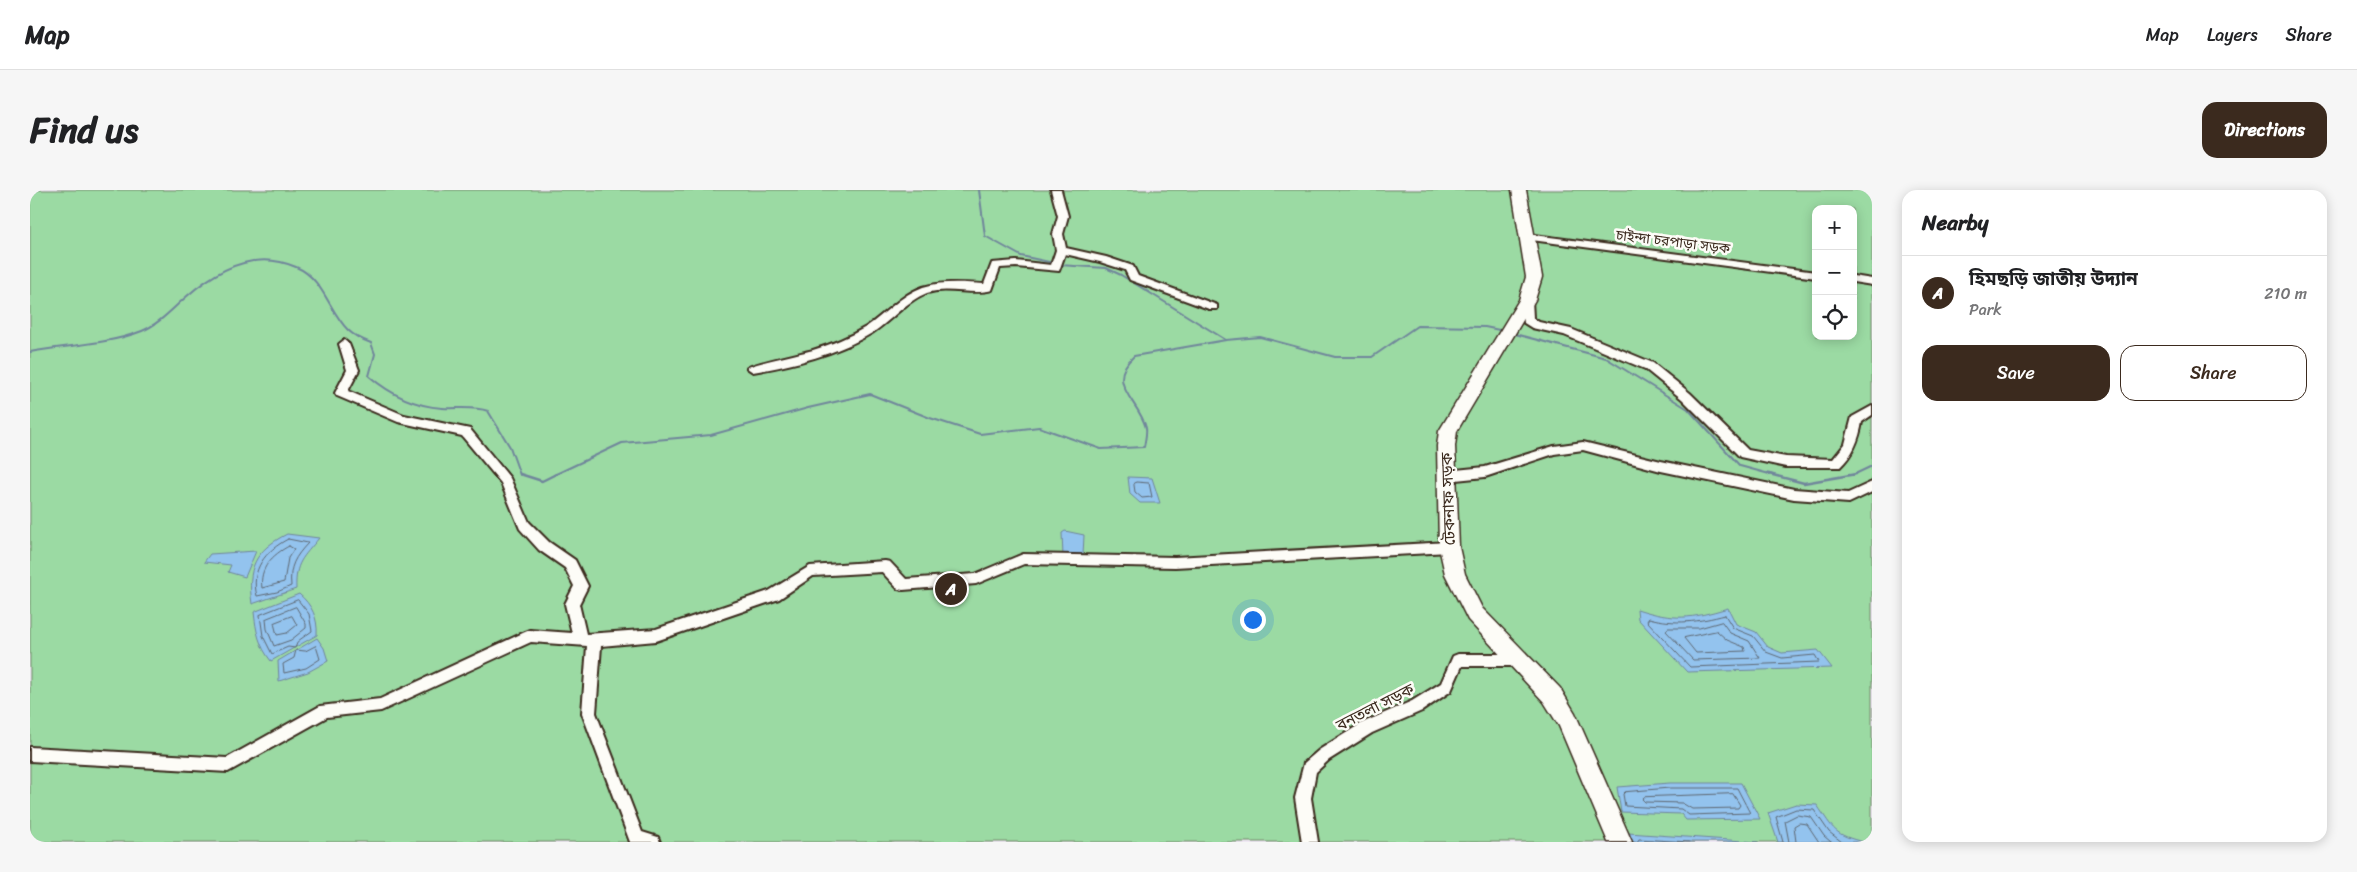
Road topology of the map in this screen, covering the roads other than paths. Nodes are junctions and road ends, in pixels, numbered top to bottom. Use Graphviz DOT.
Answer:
graph roads {
  1 [pos="1056,190"];
  2 [pos="1519,190"];
  3 [pos="1527,237"];
  4 [pos="1060,253"];
  5 [pos="1812,274"];
  6 [pos="1857,280"];
  7 [pos="1872,282"];
  8 [pos="1524,304"];
  9 [pos="1213,307"];
  10 [pos="344,344"];
  11 [pos="753,368"];
  12 [pos="1872,410"];
  13 [pos="1446,476"];
  14 [pos="1872,487"];
  15 [pos="1449,546"];
  16 [pos="587,640"];
  17 [pos="1518,660"];
  18 [pos="30,754"];
  19 [pos="652,842"];
  20 [pos="1310,842"];
  21 [pos="1620,842"];
  1 -- 4 [label="street"];
  2 -- 3 [label="highway, টেকনাফ সড়ক"];
  3 -- 5 [label="street, চাইন্দা চরপাড়া সড়ক"];
  3 -- 8 [label="highway, টেকনাফ সড়ক"];
  4 -- 9 [label="street"];
  4 -- 11 [label="street"];
  6 -- 7 [label="street"];
  8 -- 12 [label="street"];
  8 -- 13 [label="highway, টেকনাফ সড়ক"];
  10 -- 16 [label="street"];
  13 -- 14 [label="street"];
  13 -- 15 [label="highway, টেকনাফ সড়ক"];
  15 -- 16 [label="street"];
  15 -- 17 [label="highway, টেকনাফ সড়ক"];
  16 -- 18 [label="street"];
  16 -- 19 [label="street"];
  17 -- 20 [label="street, বনতলা সড়ক"];
  17 -- 21 [label="highway, টেকনাফ সড়ক"];
}
